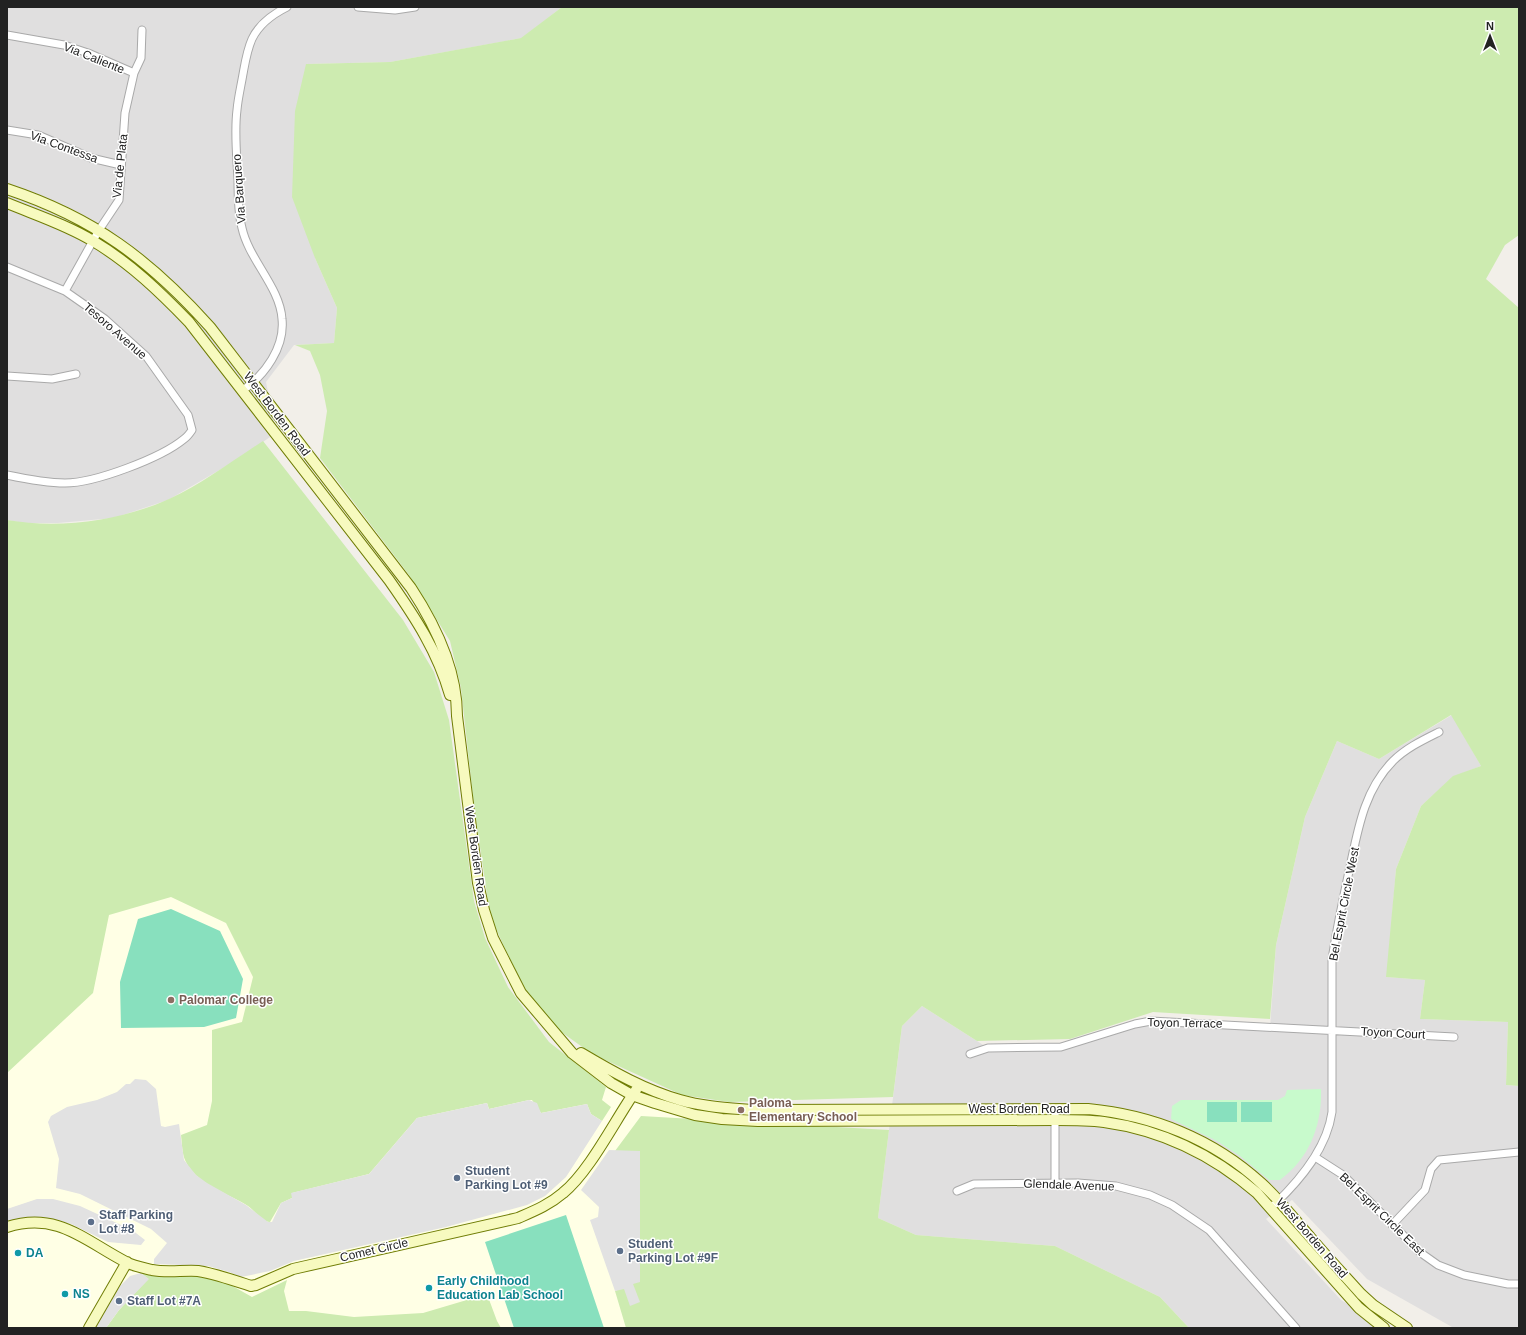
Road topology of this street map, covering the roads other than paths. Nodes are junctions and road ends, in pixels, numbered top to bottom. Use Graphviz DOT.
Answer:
graph roads {
  1 [pos="269,7"];
  2 [pos="288,7"];
  3 [pos="358,7"];
  4 [pos="415,7"];
  5 [pos="274,14"];
  6 [pos="142,30"];
  7 [pos="7,35"];
  8 [pos="134,73"];
  9 [pos="7,130"];
  10 [pos="121,165"];
  11 [pos="7,189"];
  12 [pos="7,203"];
  13 [pos="99,230"];
  14 [pos="93,241"];
  15 [pos="7,267"];
  16 [pos="66,291"];
  17 [pos="76,374"];
  18 [pos="7,376"];
  19 [pos="254,383"];
  20 [pos="243,390"];
  21 [pos="7,475"];
  22 [pos="457,716"];
  23 [pos="1439,732"];
  24 [pos="1332,1030"];
  25 [pos="1454,1037"];
  26 [pos="566,1044"];
  27 [pos="970,1054"];
  28 [pos="639,1085"];
  29 [pos="632,1095"];
  30 [pos="1055,1108"];
  31 [pos="1055,1120"];
  32 [pos="1519,1152"];
  33 [pos="1315,1156"];
  34 [pos="1055,1183"];
  35 [pos="957,1191"];
  36 [pos="1279,1200"];
  37 [pos="1271,1208"];
  38 [pos="1392,1225"];
  39 [pos="7,1227"];
  40 [pos="127,1262"];
  41 [pos="1519,1284"];
  42 [pos="1402,1327"];
  43 [pos="89,1328"];
  44 [pos="1296,1328"];
  45 [pos="1384,1328"];
  1 -- 5 [label="street"];
  2 -- 5 [label="street, Via Barquero"];
  3 -- 4 [label="street"];
  5 -- 19 [label="street, Via Barquero"];
  6 -- 8 [label="street, Via de Plata"];
  7 -- 8 [label="street, Via Caliente"];
  8 -- 10 [label="street, Via de Plata"];
  9 -- 10 [label="street, Via Contessa"];
  10 -- 13 [label="street, Via de Plata"];
  11 -- 13 [label="main road, West Borden Road"];
  12 -- 14 [label="main road, West Borden Road"];
  13 -- 14 [label="street, Via de Plata"];
  13 -- 19 [label="main road, West Borden Road"];
  14 -- 16 [label="street, Via de Plata"];
  14 -- 20 [label="main road, West Borden Road"];
  15 -- 16 [label="street, Tesoro Avenue"];
  16 -- 21 [label="street, Tesoro Avenue"];
  17 -- 18 [label="street"];
  19 -- 20 [label="street, Via Barquero"];
  19 -- 22 [label="main road, West Borden Road"];
  20 -- 22 [label="main road, West Borden Road"];
  22 -- 26 [label="main road, West Borden Road"];
  23 -- 24 [label="street, Bel Esprit Circle West"];
  24 -- 25 [label="street, Toyon Court"];
  24 -- 27 [label="street, Toyon Terrace"];
  24 -- 33 [label="street, Bel Esprit Circle West"];
  26 -- 28 [label="main road, West Borden Road"];
  26 -- 29 [label="main road, West Borden Road"];
  28 -- 29 [label="main road, Comet Circle"];
  28 -- 30 [label="main road, West Borden Road"];
  29 -- 31 [label="main road, West Borden Road"];
  29 -- 40 [label="main road, Comet Circle"];
  30 -- 31 [label="street"];
  30 -- 36 [label="main road, West Borden Road"];
  31 -- 34 [label="street"];
  31 -- 37 [label="main road, West Borden Road"];
  32 -- 38 [label="street"];
  33 -- 36 [label="street, Bel Esprit Circle West"];
  33 -- 38 [label="street, Bel Esprit Circle East"];
  34 -- 35 [label="street, Glendale Avenue"];
  34 -- 44 [label="street, Glendale Avenue"];
  36 -- 37 [label="street, Bel Esprit Circle West"];
  36 -- 42 [label="main road, West Borden Road"];
  37 -- 45 [label="main road, West Borden Road"];
  38 -- 41 [label="street, Bel Esprit Circle East"];
  39 -- 40 [label="main road, Comet Circle"];
  40 -- 43 [label="main road"];
}
